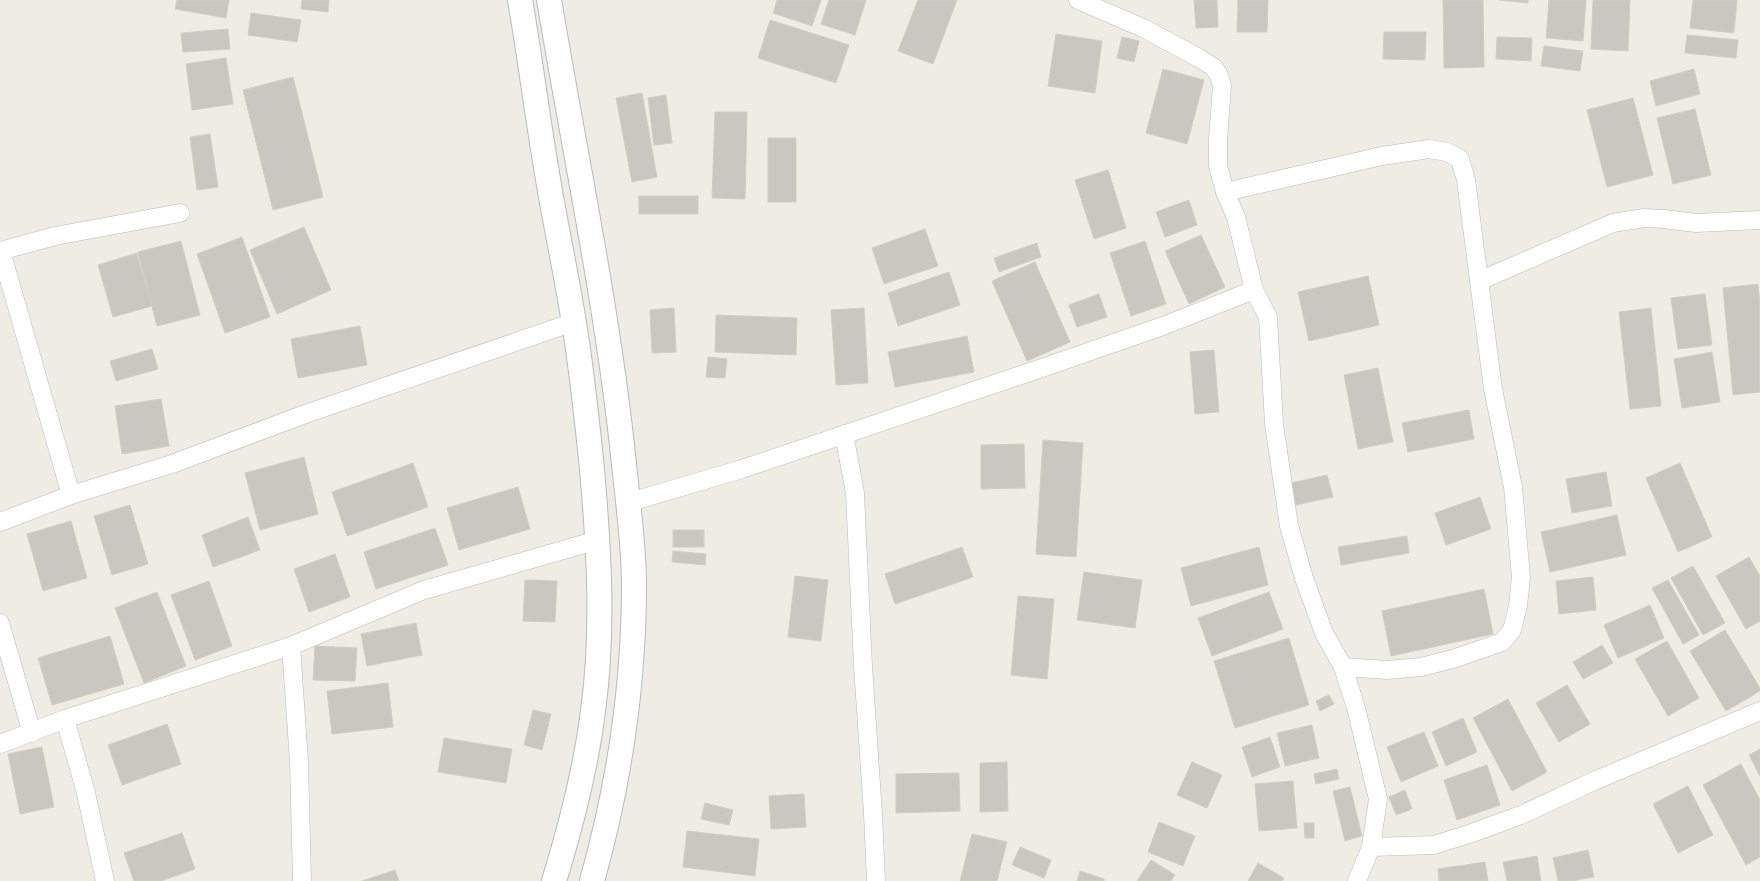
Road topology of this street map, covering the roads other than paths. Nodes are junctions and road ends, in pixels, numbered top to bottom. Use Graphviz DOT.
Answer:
graph roads {
  1 [pos="520,0"];
  2 [pos="549,0"];
  3 [pos="1078,0"];
  4 [pos="1225,192"];
  5 [pos="180,213"];
  6 [pos="1760,220"];
  7 [pos="0,251"];
  8 [pos="1479,281"];
  9 [pos="1254,290"];
  10 [pos="574,322"];
  11 [pos="844,434"];
  12 [pos="71,495"];
  13 [pos="628,503"];
  14 [pos="0,522"];
  15 [pos="598,540"];
  16 [pos="0,624"];
  17 [pos="291,646"];
  18 [pos="1343,667"];
  19 [pos="1760,711"];
  20 [pos="65,719"];
  21 [pos="32,733"];
  22 [pos="0,744"];
  23 [pos="1371,847"];
  24 [pos="105,881"];
  25 [pos="302,881"];
  26 [pos="554,881"];
  27 [pos="592,881"];
  28 [pos="876,881"];
  29 [pos="1358,881"];
  1 -- 10 [label="main road"];
  2 -- 13 [label="main road"];
  3 -- 4 [label="street"];
  4 -- 8 [label="street"];
  4 -- 9 [label="street"];
  5 -- 7 [label="street"];
  6 -- 8 [label="street"];
  7 -- 12 [label="street"];
  8 -- 18 [label="street"];
  9 -- 11 [label="street"];
  9 -- 18 [label="street"];
  10 -- 12 [label="street"];
  10 -- 15 [label="main road"];
  11 -- 13 [label="street"];
  11 -- 28 [label="street"];
  12 -- 14 [label="street"];
  13 -- 27 [label="main road"];
  15 -- 17 [label="street"];
  15 -- 26 [label="main road"];
  16 -- 21 [label="street"];
  17 -- 20 [label="street"];
  17 -- 25 [label="street"];
  18 -- 23 [label="street"];
  19 -- 23 [label="street"];
  20 -- 21 [label="street"];
  20 -- 24 [label="street"];
  21 -- 22 [label="street"];
  23 -- 29 [label="street"];
}
